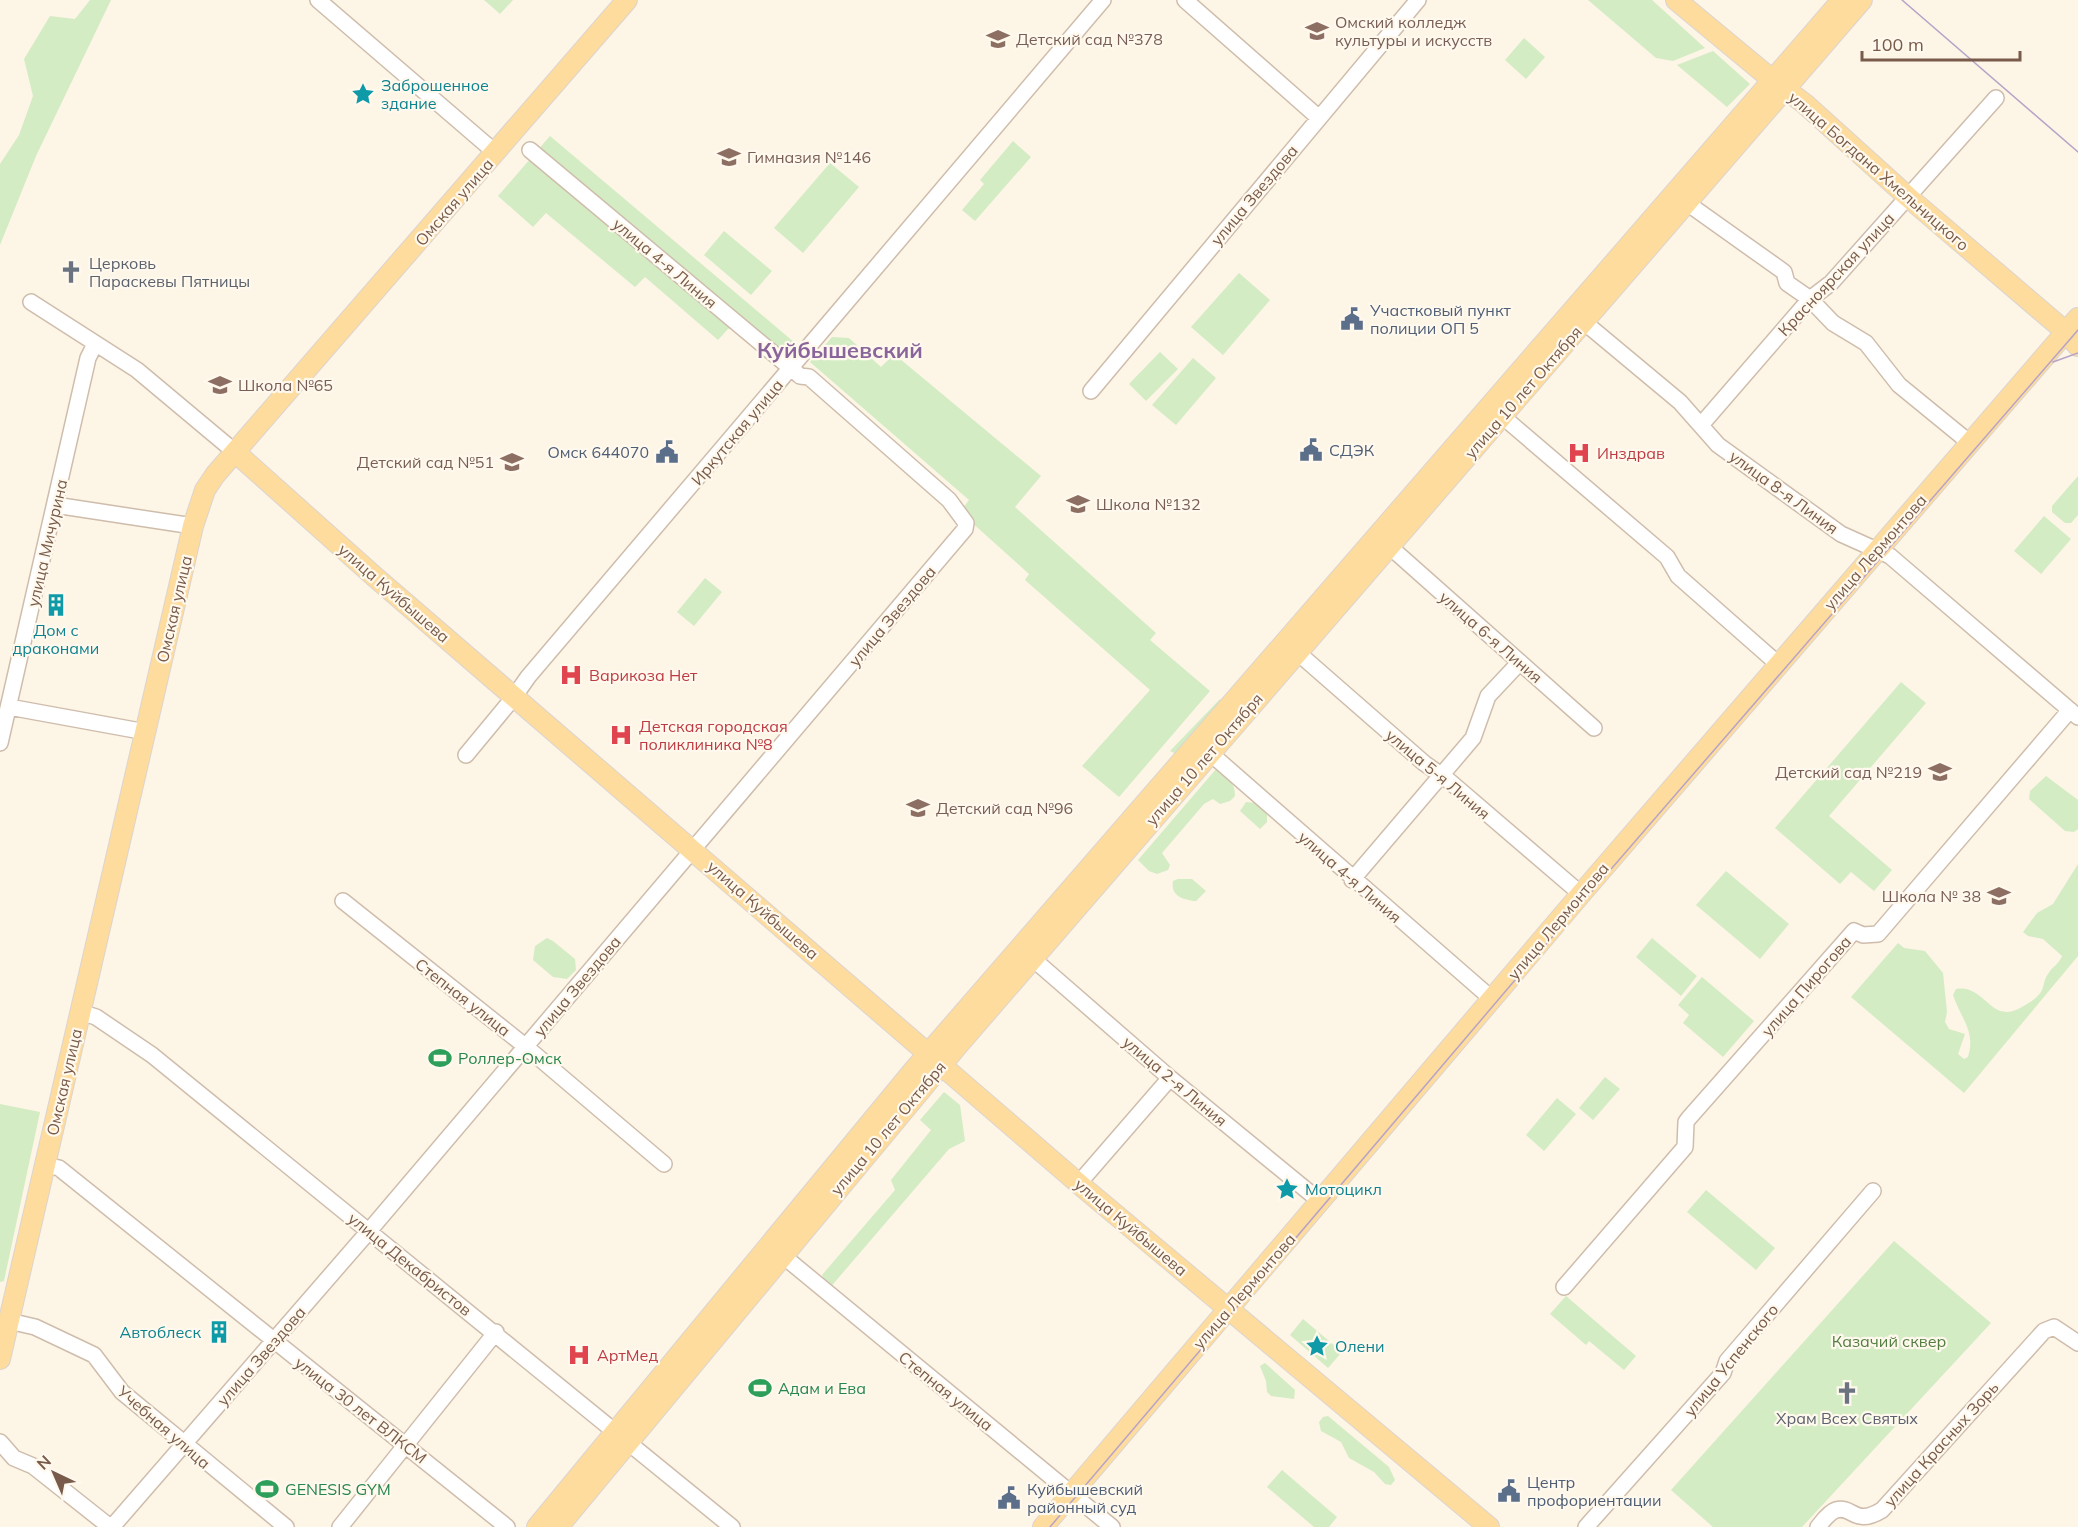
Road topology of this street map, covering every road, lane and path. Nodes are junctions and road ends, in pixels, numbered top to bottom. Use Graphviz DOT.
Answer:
graph roads {
  1 [pos="318,0"];
  2 [pos="627,0"];
  3 [pos="1104,0"];
  4 [pos="1185,0"];
  5 [pos="1418,0"];
  6 [pos="1676,0"];
  7 [pos="1842,0"];
  8 [pos="1862,0"];
  9 [pos="1779,84"];
  10 [pos="1996,98"];
  11 [pos="1320,118"];
  12 [pos="530,150"];
  13 [pos="496,153"];
  14 [pos="1908,197"];
  15 [pos="1687,203"];
  16 [pos="1810,299"];
  17 [pos="31,302"];
  18 [pos="1584,322"];
  19 [pos="2074,332"];
  20 [pos="95,344"];
  21 [pos="796,372"];
  22 [pos="1090,391"];
  23 [pos="1502,417"];
  24 [pos="1701,426"];
  25 [pos="1970,443"];
  26 [pos="235,452"];
  27 [pos="55,505"];
  28 [pos="966,523"];
  29 [pos="193,526"];
  30 [pos="1389,546"];
  31 [pos="1876,550"];
  32 [pos="1297,652"];
  33 [pos="1520,662"];
  34 [pos="1778,664"];
  35 [pos="514,697"];
  36 [pos="9,707"];
  37 [pos="2074,714"];
  38 [pos="1594,728"];
  39 [pos="146,732"];
  40 [pos="0,742"];
  41 [pos="1210,753"];
  42 [pos="466,755"];
  43 [pos="1440,774"];
  44 [pos="692,849"];
  45 [pos="1352,880"];
  46 [pos="1581,894"];
  47 [pos="343,901"];
  48 [pos="1032,958"];
  49 [pos="1492,999"];
  50 [pos="80,1012"];
  51 [pos="525,1046"];
  52 [pos="935,1059"];
  53 [pos="1170,1078"];
  54 [pos="664,1164"];
  55 [pos="45,1165"];
  56 [pos="1079,1183"];
  57 [pos="1873,1191"];
  58 [pos="1321,1202"];
  59 [pos="369,1231"];
  60 [pos="782,1255"];
  61 [pos="1564,1287"];
  62 [pos="1228,1310"];
  63 [pos="9,1321"];
  64 [pos="496,1332"];
  65 [pos="274,1342"];
  66 [pos="2078,1343"];
  67 [pos="0,1359"];
  68 [pos="622,1436"];
  69 [pos="0,1442"];
  70 [pos="183,1445"];
  71 [pos="406,1445"];
  72 [pos="1071,1493"];
  73 [pos="111,1527"];
  74 [pos="286,1527"];
  75 [pos="340,1527"];
  76 [pos="507,1527"];
  77 [pos="537,1527"];
  78 [pos="558,1527"];
  79 [pos="732,1527"];
  80 [pos="1043,1527"];
  81 [pos="1112,1527"];
  82 [pos="1489,1527"];
  83 [pos="1586,1527"];
  84 [pos="1818,1527"];
  1 -- 13 [label="street"];
  2 -- 13 [label="main road, Омская улица"];
  3 -- 21 [label="street, Иркутская улица"];
  4 -- 11 [label="street"];
  5 -- 11 [label="street, улица Звездова"];
  6 -- 9 [label="main road, улица Богдана Хмельницкого"];
  7 -- 9 [label="main road, улица 10 лет Октября"];
  8 -- 9 [label="main road, улица 10 лет Октября"];
  9 -- 14 [label="main road, улица Богдана Хмельницкого"];
  9 -- 15 [label="main road, улица 10 лет Октября"];
  9 -- 52 [label="main road, улица 10 лет Октября"];
  10 -- 14 [label="street, Красноярская улица"];
  11 -- 22 [label="street, улица Звездова"];
  12 -- 21 [label="street, улица 4-я Линия"];
  13 -- 26 [label="main road, Омская улица"];
  14 -- 16 [label="street, Красноярская улица"];
  14 -- 19 [label="main road, улица Богдана Хмельницкого"];
  15 -- 16 [label="street"];
  15 -- 18 [label="main road, улица 10 лет Октября"];
  16 -- 24 [label="street, Красноярская улица"];
  16 -- 25 [label="street"];
  17 -- 20 [label="street, улица Куйбышева"];
  18 -- 23 [label="main road, улица 10 лет Октября"];
  18 -- 24 [label="street, улица 8-я Линия"];
  19 -- 25 [label="main road, улица Лермонтова"];
  20 -- 26 [label="street, улица Куйбышева"];
  20 -- 27 [label="street, улица Мичурина"];
  21 -- 28 [label="street, улица 4-я Линия"];
  21 -- 35 [label="street, Иркутская улица"];
  23 -- 30 [label="main road, улица 10 лет Октября"];
  23 -- 34 [label="street"];
  24 -- 31 [label="street, улица 8-я Линия"];
  25 -- 31 [label="main road, улица Лермонтова"];
  26 -- 29 [label="main road, Омская улица"];
  26 -- 35 [label="main road, улица Куйбышева"];
  27 -- 29 [label="street"];
  27 -- 36 [label="street, улица Мичурина"];
  28 -- 44 [label="street, улица Звездова"];
  29 -- 39 [label="main road, Омская улица"];
  30 -- 32 [label="main road, улица 10 лет Октября"];
  30 -- 33 [label="street, улица 6-я Линия"];
  31 -- 34 [label="main road, улица Лермонтова"];
  31 -- 37 [label="street, улица 8-я Линия"];
  32 -- 41 [label="main road, улица 10 лет Октября"];
  32 -- 43 [label="street, улица 5-я Линия"];
  33 -- 38 [label="street, улица 6-я Линия"];
  33 -- 43 [label="street"];
  34 -- 46 [label="main road, улица Лермонтова"];
  35 -- 42 [label="street, Иркутская улица"];
  35 -- 44 [label="main road, улица Куйбышева"];
  36 -- 39 [label="street"];
  36 -- 40 [label="street, улица Мичурина"];
  37 -- 61 [label="street, улица Пирогова"];
  39 -- 50 [label="main road, Омская улица"];
  41 -- 45 [label="street, улица 4-я Линия"];
  41 -- 48 [label="main road, улица 10 лет Октября"];
  43 -- 45 [label="street"];
  43 -- 46 [label="street, улица 5-я Линия"];
  44 -- 51 [label="street, улица Звездова"];
  44 -- 52 [label="main road, улица Куйбышева"];
  45 -- 49 [label="street, улица 4-я Линия"];
  46 -- 49 [label="main road, улица Лермонтова"];
  47 -- 51 [label="street, Степная улица"];
  48 -- 52 [label="main road, улица 10 лет Октября"];
  48 -- 53 [label="street, улица 2-я Линия"];
  49 -- 58 [label="main road, улица Лермонтова"];
  50 -- 55 [label="main road, Омская улица"];
  50 -- 59 [label="street, улица Декабристов"];
  51 -- 54 [label="street, Степная улица"];
  51 -- 59 [label="street, улица Звездова"];
  52 -- 56 [label="main road, улица Куйбышева"];
  52 -- 60 [label="main road, улица 10 лет Октября"];
  52 -- 68 [label="main road, улица 10 лет Октября"];
  53 -- 56 [label="street"];
  53 -- 58 [label="street, улица 2-я Линия"];
  55 -- 63 [label="main road, Омская улица"];
  55 -- 65 [label="street, улица 30 лет ВЛКСМ"];
  56 -- 62 [label="main road, улица Куйбышева"];
  57 -- 83 [label="street, улица Успенского"];
  58 -- 62 [label="main road, улица Лермонтова"];
  59 -- 64 [label="street, улица Декабристов"];
  59 -- 65 [label="street, улица Звездова"];
  60 -- 68 [label="main road, улица 10 лет Октября"];
  60 -- 72 [label="street, Степная улица"];
  62 -- 72 [label="main road, улица Лермонтова"];
  62 -- 82 [label="main road, улица Куйбышева"];
  63 -- 67 [label="main road, Омская улица"];
  63 -- 70 [label="street, Учебная улица"];
  64 -- 68 [label="street, улица Декабристов"];
  64 -- 71 [label="street"];
  65 -- 70 [label="street, улица Звездова"];
  65 -- 71 [label="street, улица 30 лет ВЛКСМ"];
  66 -- 84 [label="street, улица Красных Зорь"];
  68 -- 77 [label="main road, улица 10 лет Октября"];
  68 -- 78 [label="main road, улица 10 лет Октября"];
  68 -- 79 [label="street, улица Декабристов"];
  69 -- 73 [label="street"];
  70 -- 73 [label="street, улица Звездова"];
  70 -- 74 [label="street, Учебная улица"];
  71 -- 75 [label="street"];
  71 -- 76 [label="street, улица 30 лет ВЛКСМ"];
  72 -- 80 [label="main road, улица Лермонтова"];
  72 -- 81 [label="street, Степная улица"];
}
